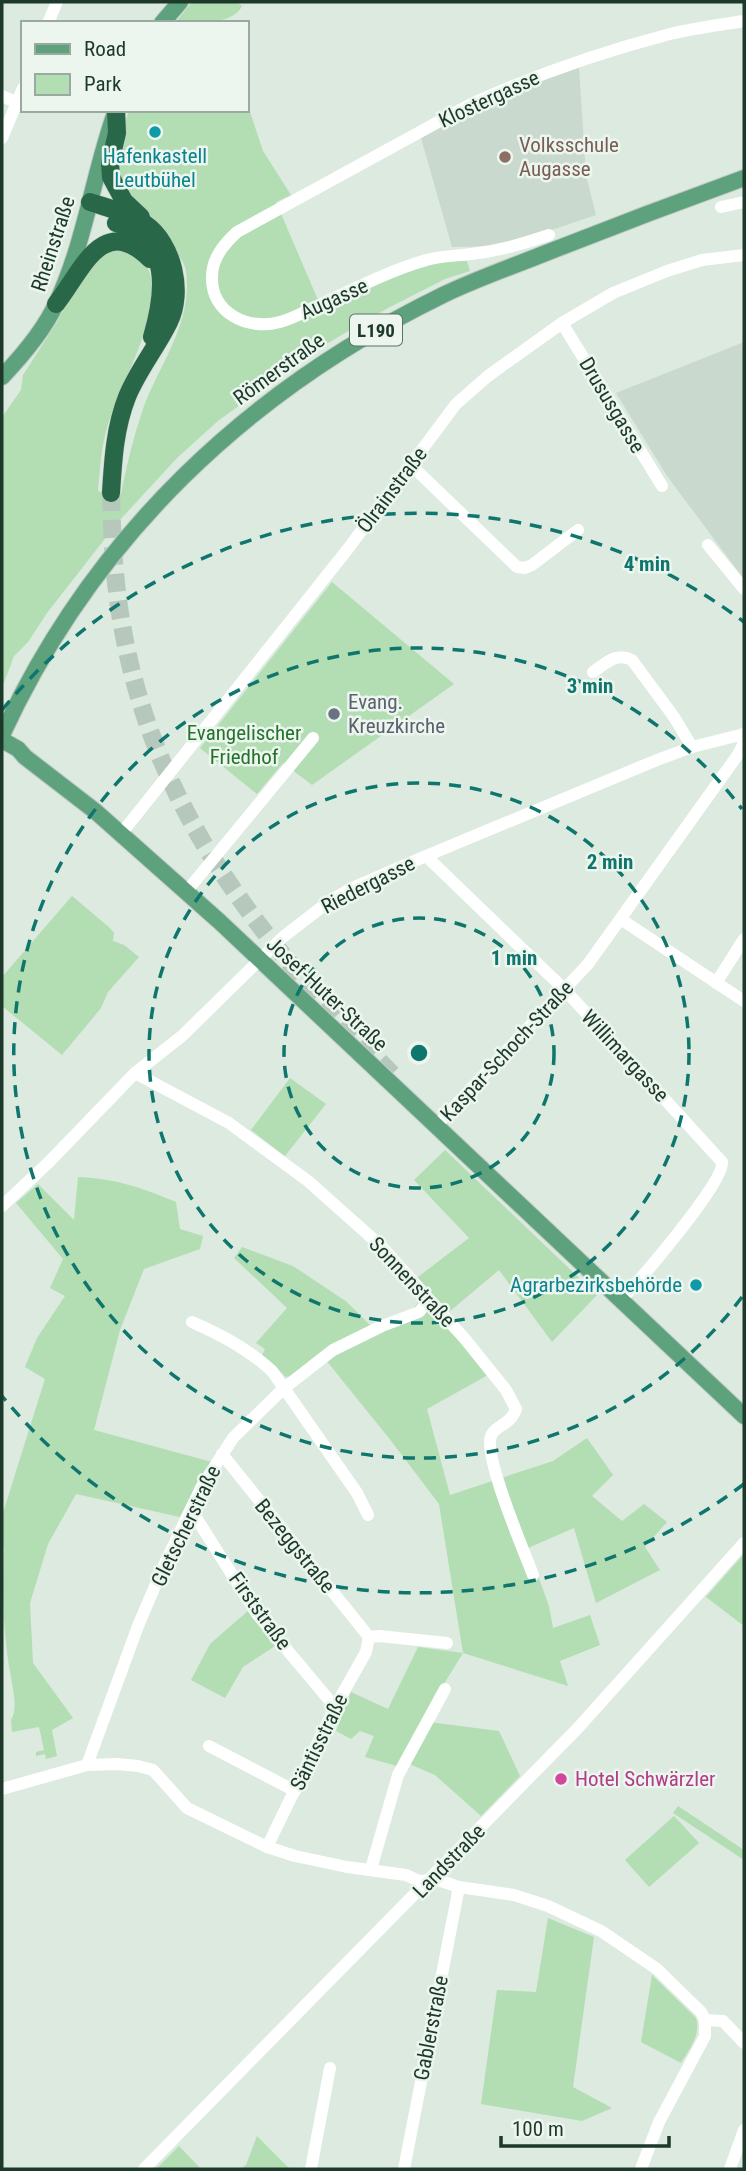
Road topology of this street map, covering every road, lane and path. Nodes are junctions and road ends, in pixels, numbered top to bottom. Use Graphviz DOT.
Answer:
graph roads {
  1 [pos="57,2"];
  2 [pos="180,2"];
  3 [pos="49,21"];
  4 [pos="164,21"];
  5 [pos="744,21"];
  6 [pos="21,92"];
  7 [pos="2,96"];
  8 [pos="16,102"];
  9 [pos="115,112"];
  10 [pos="116,112"];
  11 [pos="2,138"];
  12 [pos="744,178"];
  13 [pos="744,202"];
  14 [pos="720,207"];
  15 [pos="88,208"];
  16 [pos="144,223"];
  17 [pos="252,224"];
  18 [pos="548,235"];
  19 [pos="744,255"];
  20 [pos="158,266"];
  21 [pos="56,304"];
  22 [pos="562,323"];
  23 [pos="146,361"];
  24 [pos="2,377"];
  25 [pos="411,465"];
  26 [pos="662,486"];
  27 [pos="111,492"];
  28 [pos="578,530"];
  29 [pos="708,545"];
  30 [pos="744,589"];
  31 [pos="593,673"];
  32 [pos="744,734"];
  33 [pos="2,737"];
  34 [pos="313,738"];
  35 [pos="692,747"];
  36 [pos="2,751"];
  37 [pos="25,757"];
  38 [pos="741,759"];
  39 [pos="121,834"];
  40 [pos="426,856"];
  41 [pos="187,892"];
  42 [pos="622,920"];
  43 [pos="744,939"];
  44 [pos="260,959"];
  45 [pos="716,983"];
  46 [pos="565,990"];
  47 [pos="744,1001"];
  48 [pos="135,1073"];
  49 [pos="436,1126"];
  50 [pos="2,1206"];
  51 [pos="429,1300"];
  52 [pos="620,1301"];
  53 [pos="192,1322"];
  54 [pos="283,1389"];
  55 [pos="744,1416"];
  56 [pos="222,1454"];
  57 [pos="190,1511"];
  58 [pos="368,1514"];
  59 [pos="744,1543"];
  60 [pos="533,1575"];
  61 [pos="369,1637"];
  62 [pos="447,1643"];
  63 [pos="445,1689"];
  64 [pos="335,1707"];
  65 [pos="209,1746"];
  66 [pos="87,1765"];
  67 [pos="2,1789"];
  68 [pos="295,1791"];
  69 [pos="267,1847"];
  70 [pos="371,1869"];
  71 [pos="429,1881"];
  72 [pos="459,1887"];
  73 [pos="705,2020"];
  74 [pos="744,2043"];
  75 [pos="330,2068"];
  76 [pos="744,2130"];
  77 [pos="144,2169"];
  78 [pos="311,2169"];
  79 [pos="404,2169"];
  80 [pos="641,2169"];
  81 [pos="730,2169"];
  1 -- 3 [label="street"];
  2 -- 4 [label="main road"];
  5 -- 17 [label="street, Klostergasse"];
  6 -- 8 [label="street"];
  7 -- 8 [label="street"];
  8 -- 11 [label="street"];
  9 -- 15 [label="main road, Rheinstraße"];
  10 -- 16 [label="highway"];
  12 -- 33 [label="main road, Römerstraße / L190"];
  13 -- 14 [label="street"];
  15 -- 16 [label="highway"];
  15 -- 20 [label="highway"];
  15 -- 21 [label="main road, Rheinstraße"];
  16 -- 23 [label="highway"];
  17 -- 18 [label="street, Augasse"];
  19 -- 22 [label="street, Ölrainstraße"];
  20 -- 21 [label="highway"];
  20 -- 23 [label="highway"];
  21 -- 24 [label="main road, Rheinstraße"];
  22 -- 25 [label="street, Ölrainstraße"];
  22 -- 26 [label="street, Drususgasse"];
  23 -- 27 [label="highway"];
  25 -- 28 [label="street"];
  25 -- 39 [label="street, Ölrainstraße"];
  29 -- 30 [label="street"];
  31 -- 35 [label="street"];
  32 -- 35 [label="street, Riedergasse"];
  32 -- 38 [label="street, Kaspar-Schoch-Straße"];
  33 -- 37 [label="main road, Josef-Huter-Straße"];
  34 -- 41 [label="street"];
  35 -- 40 [label="street, Riedergasse"];
  36 -- 37 [label="main road, Josef-Huter-Straße"];
  37 -- 39 [label="main road, Josef-Huter-Straße"];
  38 -- 42 [label="street, Kaspar-Schoch-Straße"];
  39 -- 41 [label="main road, Josef-Huter-Straße"];
  40 -- 44 [label="street, Riedergasse"];
  40 -- 46 [label="street, Willimargasse"];
  41 -- 44 [label="main road, Josef-Huter-Straße"];
  42 -- 45 [label="street"];
  42 -- 46 [label="street, Kaspar-Schoch-Straße"];
  43 -- 45 [label="street"];
  44 -- 48 [label="street, Riedergasse"];
  44 -- 49 [label="main road, Josef-Huter-Straße"];
  45 -- 47 [label="street"];
  46 -- 49 [label="street, Kaspar-Schoch-Straße"];
  46 -- 52 [label="street, Willimargasse"];
  48 -- 50 [label="street, Riedergasse"];
  48 -- 51 [label="street, Sonnenstraße"];
  49 -- 52 [label="main road, Josef-Huter-Straße"];
  51 -- 54 [label="street, Gletscherstraße"];
  51 -- 60 [label="street, Sonnenstraße"];
  52 -- 55 [label="main road, Josef-Huter-Straße"];
  53 -- 54 [label="street"];
  54 -- 56 [label="street, Gletscherstraße"];
  54 -- 58 [label="street"];
  56 -- 57 [label="street, Gletscherstraße"];
  56 -- 61 [label="street, Bezeggstraße"];
  57 -- 64 [label="street, Firststraße"];
  57 -- 66 [label="street, Gletscherstraße"];
  59 -- 71 [label="street, Landstraße"];
  61 -- 62 [label="street"];
  61 -- 64 [label="street, Säntisstraße"];
  63 -- 70 [label="street"];
  64 -- 68 [label="street, Säntisstraße"];
  65 -- 68 [label="street"];
  66 -- 67 [label="street"];
  66 -- 69 [label="street"];
  68 -- 69 [label="street, Säntisstraße"];
  69 -- 70 [label="street"];
  70 -- 71 [label="street"];
  71 -- 72 [label="street"];
  71 -- 77 [label="street, Landstraße"];
  72 -- 73 [label="street"];
  72 -- 79 [label="street, Gablerstraße"];
  73 -- 74 [label="street"];
  73 -- 80 [label="street"];
  75 -- 78 [label="street"];
  76 -- 81 [label="street"];
}
